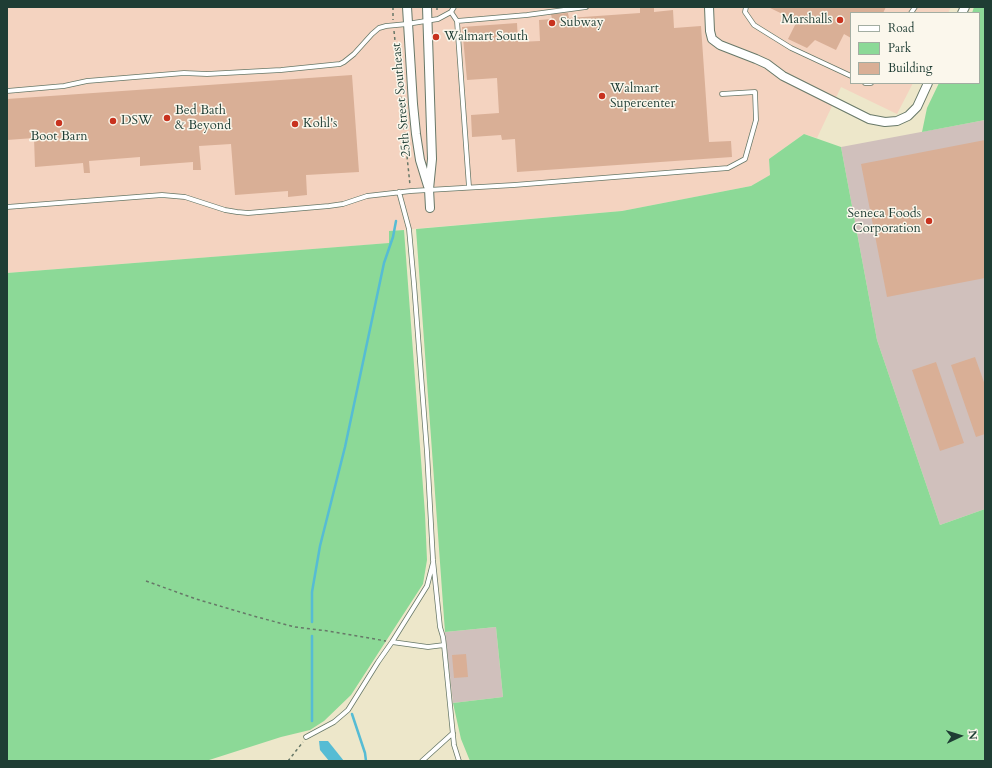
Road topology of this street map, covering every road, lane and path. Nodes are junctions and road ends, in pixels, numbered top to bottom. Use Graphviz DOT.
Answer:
graph roads {
  1 [pos="393,7"];
  2 [pos="406,7"];
  3 [pos="427,7"];
  4 [pos="454,7"];
  5 [pos="586,7"];
  6 [pos="709,7"];
  7 [pos="746,7"];
  8 [pos="451,12"];
  9 [pos="427,20"];
  10 [pos="457,21"];
  11 [pos="407,24"];
  12 [pos="394,25"];
  13 [pos="850,76"];
  14 [pos="928,84"];
  15 [pos="7,91"];
  16 [pos="722,94"];
  17 [pos="469,187"];
  18 [pos="429,189"];
  19 [pos="411,191"];
  20 [pos="399,192"];
  21 [pos="7,207"];
  22 [pos="430,208"];
  23 [pos="433,560"];
  24 [pos="146,581"];
  25 [pos="392,642"];
  26 [pos="444,645"];
  27 [pos="453,733"];
  28 [pos="306,737"];
  29 [pos="288,761"];
  30 [pos="422,761"];
  31 [pos="459,761"];
  1 -- 12 [label="path"];
  2 -- 11 [label="street, 25th Street Southeast"];
  3 -- 9 [label="street, 25th Street Southeast"];
  4 -- 8 [label="lane"];
  5 -- 10 [label="lane"];
  6 -- 14 [label="street"];
  7 -- 13 [label="lane"];
  8 -- 9 [label="lane"];
  8 -- 10 [label="lane"];
  9 -- 11 [label="lane"];
  9 -- 18 [label="street, 25th Street Southeast"];
  10 -- 17 [label="lane"];
  11 -- 12 [label="lane"];
  11 -- 18 [label="street, 25th Street Southeast"];
  12 -- 15 [label="lane"];
  12 -- 19 [label="path"];
  16 -- 17 [label="lane"];
  17 -- 18 [label="lane"];
  18 -- 19 [label="lane"];
  18 -- 22 [label="street, 25th Street Southeast"];
  19 -- 20 [label="lane"];
  20 -- 21 [label="lane"];
  20 -- 23 [label="lane"];
  23 -- 25 [label="lane"];
  23 -- 26 [label="lane"];
  24 -- 25 [label="path"];
  25 -- 26 [label="lane"];
  25 -- 28 [label="lane"];
  26 -- 27 [label="lane"];
  27 -- 30 [label="lane"];
  27 -- 31 [label="lane"];
  28 -- 29 [label="path"];
}
